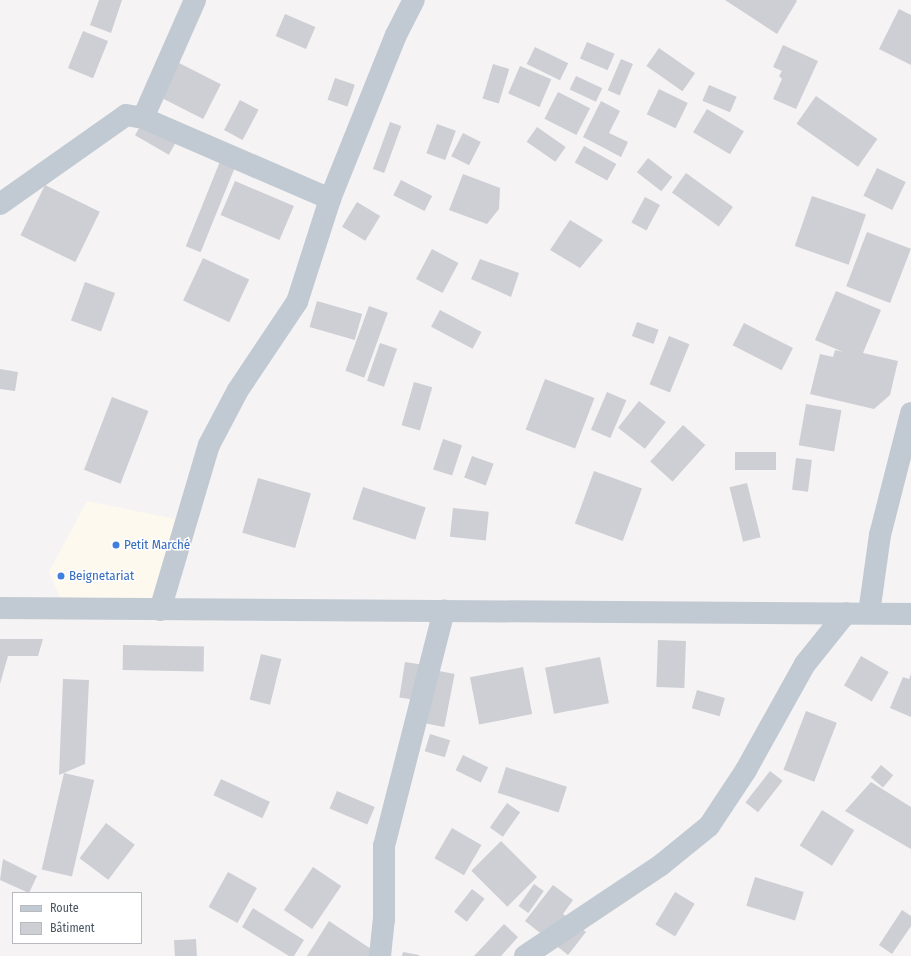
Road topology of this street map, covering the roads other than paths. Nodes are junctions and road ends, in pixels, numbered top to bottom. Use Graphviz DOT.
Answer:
graph roads {
  1 [pos="195,0"];
  2 [pos="414,0"];
  3 [pos="142,118"];
  4 [pos="330,199"];
  5 [pos="0,204"];
  6 [pos="911,413"];
  7 [pos="0,608"];
  8 [pos="160,610"];
  9 [pos="444,611"];
  10 [pos="846,613"];
  11 [pos="869,613"];
  12 [pos="911,614"];
  13 [pos="380,956"];
  14 [pos="525,956"];
  1 -- 3 [label="street"];
  2 -- 4 [label="street"];
  3 -- 4 [label="street"];
  3 -- 5 [label="street"];
  4 -- 8 [label="street"];
  6 -- 11 [label="street"];
  7 -- 8 [label="street"];
  8 -- 9 [label="street"];
  9 -- 10 [label="street"];
  9 -- 13 [label="street"];
  10 -- 11 [label="street"];
  10 -- 14 [label="street"];
  11 -- 12 [label="street"];
}
